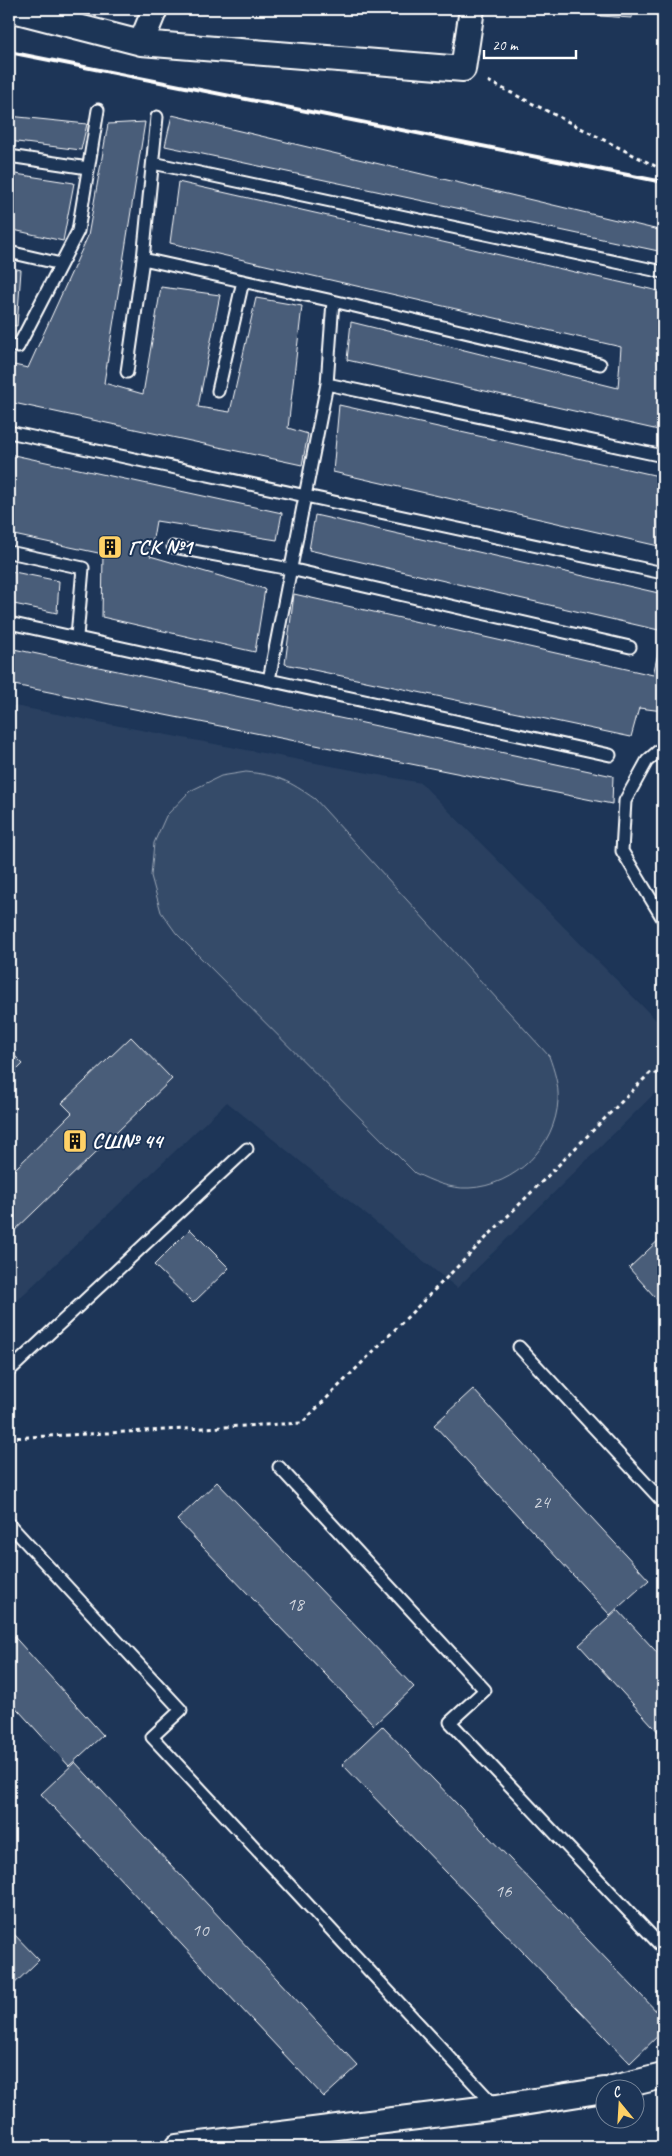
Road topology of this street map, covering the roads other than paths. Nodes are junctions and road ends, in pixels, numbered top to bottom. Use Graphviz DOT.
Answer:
graph roads {
  1 [pos="9,9"];
  2 [pos="155,9"];
  3 [pos="472,9"];
  4 [pos="142,43"];
  5 [pos="98,110"];
  6 [pos="157,117"];
  7 [pos="9,156"];
  8 [pos="153,162"];
  9 [pos="88,168"];
  10 [pos="9,252"];
  11 [pos="143,259"];
  12 [pos="61,264"];
  13 [pos="663,272"];
  14 [pos="243,281"];
  15 [pos="334,301"];
  16 [pos="9,345"];
  17 [pos="600,364"];
  18 [pos="127,372"];
  19 [pos="327,384"];
  20 [pos="218,392"];
  21 [pos="9,432"];
  22 [pos="663,456"];
  23 [pos="305,495"];
  24 [pos="173,547"];
  25 [pos="9,552"];
  26 [pos="290,569"];
  27 [pos="663,573"];
  28 [pos="9,623"];
  29 [pos="77,636"];
  30 [pos="630,647"];
  31 [pos="269,680"];
  32 [pos="663,748"];
  33 [pos="610,755"];
  34 [pos="663,919"];
  35 [pos="247,1149"];
  36 [pos="519,1347"];
  37 [pos="9,1371"];
  38 [pos="278,1466"];
  39 [pos="663,1502"];
  40 [pos="9,1524"];
  41 [pos="663,1948"];
  42 [pos="663,2076"];
  43 [pos="644,2081"];
  44 [pos="594,2092"];
  45 [pos="497,2107"];
  46 [pos="177,2147"];
  1 -- 4 [label="street"];
  2 -- 4 [label="street"];
  3 -- 4 [label="street"];
  5 -- 9 [label="lane"];
  6 -- 8 [label="lane"];
  7 -- 9 [label="lane"];
  8 -- 11 [label="lane"];
  8 -- 13 [label="lane"];
  9 -- 12 [label="lane"];
  10 -- 12 [label="lane"];
  11 -- 14 [label="lane"];
  11 -- 18 [label="lane"];
  12 -- 16 [label="lane"];
  14 -- 15 [label="lane"];
  14 -- 20 [label="lane"];
  15 -- 17 [label="lane"];
  15 -- 19 [label="lane"];
  19 -- 22 [label="lane"];
  19 -- 23 [label="lane"];
  21 -- 23 [label="lane"];
  23 -- 26 [label="lane"];
  23 -- 27 [label="lane"];
  24 -- 26 [label="lane"];
  25 -- 29 [label="lane"];
  26 -- 30 [label="lane"];
  26 -- 31 [label="lane"];
  28 -- 29 [label="lane"];
  29 -- 31 [label="lane"];
  31 -- 33 [label="lane"];
  32 -- 34 [label="lane"];
  35 -- 37 [label="lane"];
  36 -- 39 [label="lane"];
  38 -- 41 [label="lane"];
  40 -- 45 [label="lane"];
  42 -- 43 [label="street"];
  44 -- 45 [label="street"];
  45 -- 46 [label="street"];
}
